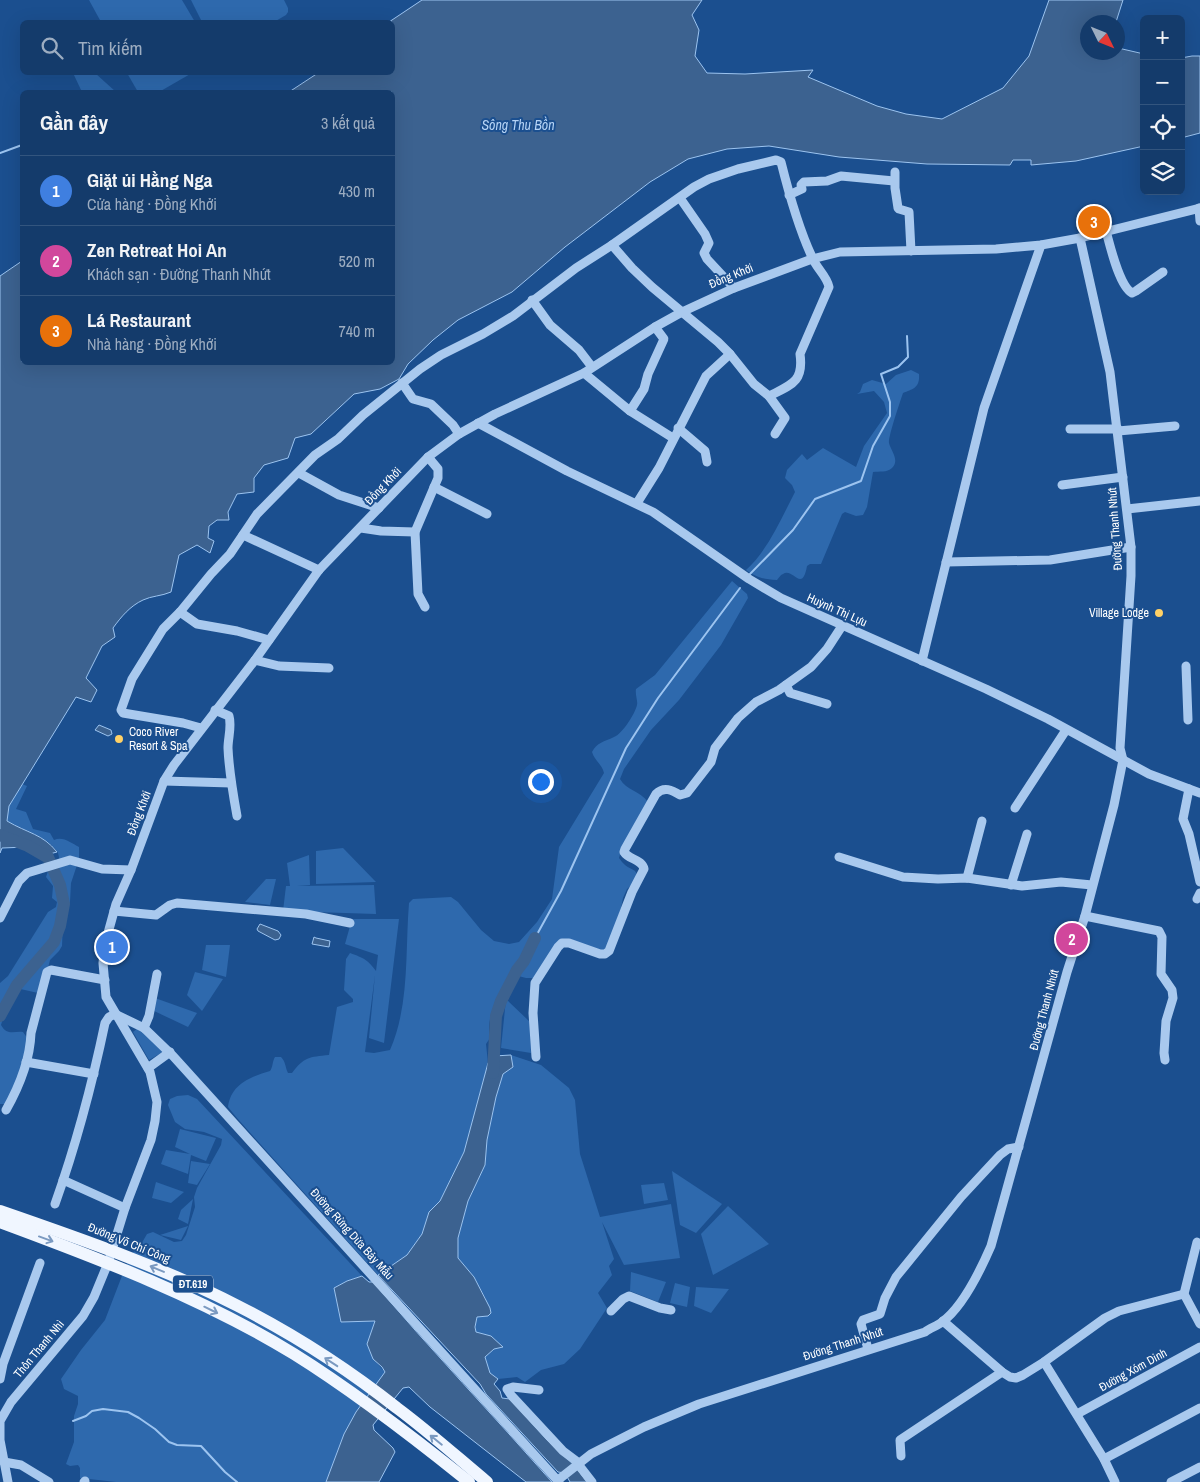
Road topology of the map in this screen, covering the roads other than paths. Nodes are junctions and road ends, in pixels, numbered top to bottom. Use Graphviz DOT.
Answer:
graph roads {
  1 [pos="789,195"];
  2 [pos="680,198"];
  3 [pos="1199,208"];
  4 [pos="1200,221"];
  5 [pos="1106,231"];
  6 [pos="1080,238"];
  7 [pos="612,245"];
  8 [pos="1041,245"];
  9 [pos="911,251"];
  10 [pos="812,259"];
  11 [pos="1163,272"];
  12 [pos="734,288"];
  13 [pos="532,300"];
  14 [pos="682,312"];
  15 [pos="655,327"];
  16 [pos="730,354"];
  17 [pos="592,367"];
  18 [pos="584,373"];
  19 [pos="402,383"];
  20 [pos="769,396"];
  21 [pos="630,412"];
  22 [pos="478,423"];
  23 [pos="1175,426"];
  24 [pos="678,428"];
  25 [pos="1070,429"];
  26 [pos="1118,430"];
  27 [pos="459,434"];
  28 [pos="775,434"];
  29 [pos="673,438"];
  30 [pos="428,457"];
  31 [pos="707,462"];
  32 [pos="299,473"];
  33 [pos="1123,477"];
  34 [pos="1062,485"];
  35 [pos="434,487"];
  36 [pos="1200,500"];
  37 [pos="637,502"];
  38 [pos="379,508"];
  39 [pos="1127,509"];
  40 [pos="487,514"];
  41 [pos="360,528"];
  42 [pos="415,532"];
  43 [pos="243,535"];
  44 [pos="1131,547"];
  45 [pos="946,562"];
  46 [pos="319,570"];
  47 [pos="425,606"];
  48 [pos="180,612"];
  49 [pos="842,626"];
  50 [pos="269,640"];
  51 [pos="254,660"];
  52 [pos="922,660"];
  53 [pos="1186,666"];
  54 [pos="329,668"];
  55 [pos="786,685"];
  56 [pos="827,704"];
  57 [pos="215,710"];
  58 [pos="1188,720"];
  59 [pos="201,728"];
  60 [pos="1066,730"];
  61 [pos="1123,760"];
  62 [pos="164,781"];
  63 [pos="231,783"];
  64 [pos="1189,789"];
  65 [pos="1200,793"];
  66 [pos="1015,808"];
  67 [pos="237,816"];
  68 [pos="982,821"];
  69 [pos="1027,834"];
  70 [pos="839,857"];
  71 [pos="131,870"];
  72 [pos="967,878"];
  73 [pos="1200,881"];
  74 [pos="1092,884"];
  75 [pos="1011,885"];
  76 [pos="114,911"];
  77 [pos="1085,916"];
  78 [pos="0,918"];
  79 [pos="350,923"];
  80 [pos="158,974"];
  81 [pos="104,980"];
  82 [pos="116,1014"];
  83 [pos="144,1028"];
  84 [pos="170,1052"];
  85 [pos="536,1057"];
  86 [pos="1166,1060"];
  87 [pos="26,1062"];
  88 [pos="148,1068"];
  89 [pos="94,1074"];
  90 [pos="6,1110"];
  91 [pos="1019,1147"];
  92 [pos="63,1180"];
  93 [pos="55,1204"];
  94 [pos="125,1208"];
  95 [pos="0,1211"];
  96 [pos="0,1222"];
  97 [pos="1197,1242"];
  98 [pos="110,1257"];
  99 [pos="40,1263"];
  100 [pos="1184,1294"];
  101 [pos="671,1310"];
  102 [pos="611,1312"];
  103 [pos="943,1321"];
  104 [pos="1200,1324"];
  105 [pos="1200,1347"];
  106 [pos="868,1349"];
  107 [pos="1044,1362"];
  108 [pos="1002,1372"];
  109 [pos="0,1379"];
  110 [pos="539,1390"];
  111 [pos="1200,1408"];
  112 [pos="0,1413"];
  113 [pos="1077,1414"];
  114 [pos="0,1421"];
  115 [pos="901,1456"];
  116 [pos="448,1457"];
  117 [pos="1104,1459"];
  118 [pos="4,1462"];
  119 [pos="577,1464"];
  120 [pos="1200,1466"];
  121 [pos="560,1480"];
  122 [pos="8,1482"];
  123 [pos="49,1482"];
  124 [pos="469,1482"];
  125 [pos="488,1482"];
  126 [pos="592,1482"];
  127 [pos="1115,1482"];
  128 [pos="1171,1482"];
  1 -- 2 [label="street"];
  1 -- 9 [label="street"];
  1 -- 10 [label="street"];
  2 -- 7 [label="street"];
  2 -- 12 [label="street"];
  3 -- 4 [label="street"];
  3 -- 5 [label="street, Đồng Khởi"];
  5 -- 6 [label="street, Đồng Khởi"];
  5 -- 11 [label="street"];
  6 -- 8 [label="street, Đồng Khởi"];
  6 -- 26 [label="street, Đường Thanh Nhứt"];
  7 -- 13 [label="street"];
  7 -- 14 [label="street"];
  8 -- 9 [label="street, Đồng Khởi"];
  8 -- 45 [label="street"];
  9 -- 10 [label="street, Đồng Khởi"];
  10 -- 12 [label="street, Đồng Khởi"];
  10 -- 20 [label="street"];
  12 -- 14 [label="street, Đồng Khởi"];
  13 -- 17 [label="street"];
  13 -- 19 [label="street"];
  14 -- 15 [label="street, Đồng Khởi"];
  14 -- 16 [label="street"];
  15 -- 17 [label="street, Đồng Khởi"];
  15 -- 21 [label="street"];
  16 -- 20 [label="street"];
  16 -- 24 [label="street"];
  17 -- 18 [label="street, Đồng Khởi"];
  18 -- 21 [label="street"];
  18 -- 22 [label="street, Đồng Khởi"];
  19 -- 27 [label="street"];
  19 -- 32 [label="street"];
  20 -- 28 [label="street"];
  21 -- 29 [label="street"];
  22 -- 27 [label="street, Đồng Khởi"];
  22 -- 37 [label="street, Huỳnh Thị Lựu"];
  23 -- 26 [label="street"];
  24 -- 29 [label="street"];
  24 -- 31 [label="street"];
  25 -- 26 [label="street"];
  26 -- 33 [label="street, Đường Thanh Nhứt"];
  27 -- 30 [label="street, Đồng Khởi"];
  29 -- 37 [label="street"];
  30 -- 35 [label="street"];
  30 -- 38 [label="street, Đồng Khởi"];
  32 -- 38 [label="street"];
  32 -- 43 [label="street"];
  33 -- 34 [label="street"];
  33 -- 39 [label="street, Đường Thanh Nhứt"];
  35 -- 40 [label="street"];
  35 -- 42 [label="street"];
  36 -- 39 [label="street"];
  37 -- 49 [label="street, Huỳnh Thị Lựu"];
  38 -- 41 [label="street, Đồng Khởi"];
  39 -- 44 [label="street, Đường Thanh Nhứt"];
  41 -- 42 [label="street"];
  41 -- 46 [label="street, Đồng Khởi"];
  42 -- 47 [label="street"];
  43 -- 46 [label="street"];
  43 -- 48 [label="street"];
  44 -- 45 [label="street"];
  44 -- 61 [label="street, Đường Thanh Nhứt"];
  45 -- 52 [label="street"];
  46 -- 50 [label="street, Đồng Khởi"];
  48 -- 50 [label="street"];
  48 -- 59 [label="street"];
  49 -- 52 [label="street, Huỳnh Thị Lựu"];
  49 -- 55 [label="street"];
  50 -- 51 [label="street, Đồng Khởi"];
  51 -- 54 [label="street"];
  51 -- 57 [label="street, Đồng Khởi"];
  52 -- 60 [label="street, Huỳnh Thị Lựu"];
  53 -- 58 [label="street"];
  55 -- 56 [label="street"];
  55 -- 85 [label="street"];
  57 -- 59 [label="street, Đồng Khởi"];
  57 -- 63 [label="street"];
  59 -- 62 [label="street, Đồng Khởi"];
  60 -- 61 [label="street, Huỳnh Thị Lựu"];
  60 -- 66 [label="street"];
  61 -- 64 [label="street, Huỳnh Thị Lựu"];
  61 -- 74 [label="street, Đường Thanh Nhứt"];
  62 -- 63 [label="street"];
  62 -- 71 [label="street, Đồng Khởi"];
  63 -- 67 [label="street"];
  64 -- 65 [label="street, Huỳnh Thị Lựu"];
  64 -- 73 [label="street"];
  68 -- 72 [label="street"];
  69 -- 75 [label="street"];
  70 -- 72 [label="street"];
  71 -- 76 [label="street, Đồng Khởi"];
  71 -- 78 [label="street"];
  72 -- 75 [label="street"];
  74 -- 75 [label="street"];
  74 -- 77 [label="street, Đường Thanh Nhứt"];
  76 -- 79 [label="street"];
  76 -- 81 [label="street, Đồng Khởi"];
  77 -- 86 [label="street"];
  77 -- 91 [label="street, Đường Thanh Nhứt"];
  80 -- 83 [label="street"];
  81 -- 82 [label="street, Đồng Khởi"];
  81 -- 87 [label="street"];
  82 -- 83 [label="street, Đường Rừng Dừa Bảy Mẫu"];
  82 -- 88 [label="street, Đồng Khởi"];
  82 -- 89 [label="street"];
  83 -- 84 [label="street, Đường Rừng Dừa Bảy Mẫu"];
  84 -- 88 [label="street"];
  84 -- 121 [label="street, Đường Rừng Dừa Bảy Mẫu"];
  87 -- 89 [label="street"];
  87 -- 90 [label="street"];
  88 -- 94 [label="street, Đồng Khởi"];
  89 -- 92 [label="street"];
  91 -- 103 [label="street, Đường Thanh Nhứt"];
  91 -- 106 [label="street"];
  92 -- 93 [label="street"];
  92 -- 94 [label="street"];
  94 -- 98 [label="street, Đồng Khởi"];
  95 -- 98 [label="main road, Đường Võ Chí Công / ĐT.619"];
  96 -- 98 [label="main road, Đường Võ Chí Công / ĐT.619, one-way"];
  97 -- 100 [label="street"];
  98 -- 114 [label="street, Thôn Thanh Nhì"];
  98 -- 116 [label="main road, Đường Võ Chí Công / ĐT.619, one-way"];
  116 -- 98 [label="main road, Đường Võ Chí Công / ĐT.619, one-way"];
  99 -- 109 [label="street"];
  100 -- 104 [label="street"];
  100 -- 107 [label="street"];
  101 -- 102 [label="street"];
  103 -- 106 [label="street, Đường Thanh Nhứt"];
  103 -- 108 [label="street"];
  105 -- 113 [label="street, Đường Xóm Dinh"];
  106 -- 119 [label="street, Đường Thanh Nhứt"];
  107 -- 108 [label="street"];
  107 -- 113 [label="street"];
  108 -- 115 [label="street"];
  110 -- 119 [label="street"];
  111 -- 117 [label="street"];
  112 -- 114 [label="street"];
  113 -- 117 [label="street"];
  114 -- 118 [label="street"];
  116 -- 124 [label="main road, ĐT.619"];
  116 -- 125 [label="main road, ĐT.619"];
  117 -- 127 [label="street"];
  118 -- 122 [label="street"];
  118 -- 123 [label="street"];
  119 -- 121 [label="street, Đường Thanh Nhứt"];
  119 -- 126 [label="street"];
  120 -- 128 [label="street"];
}
